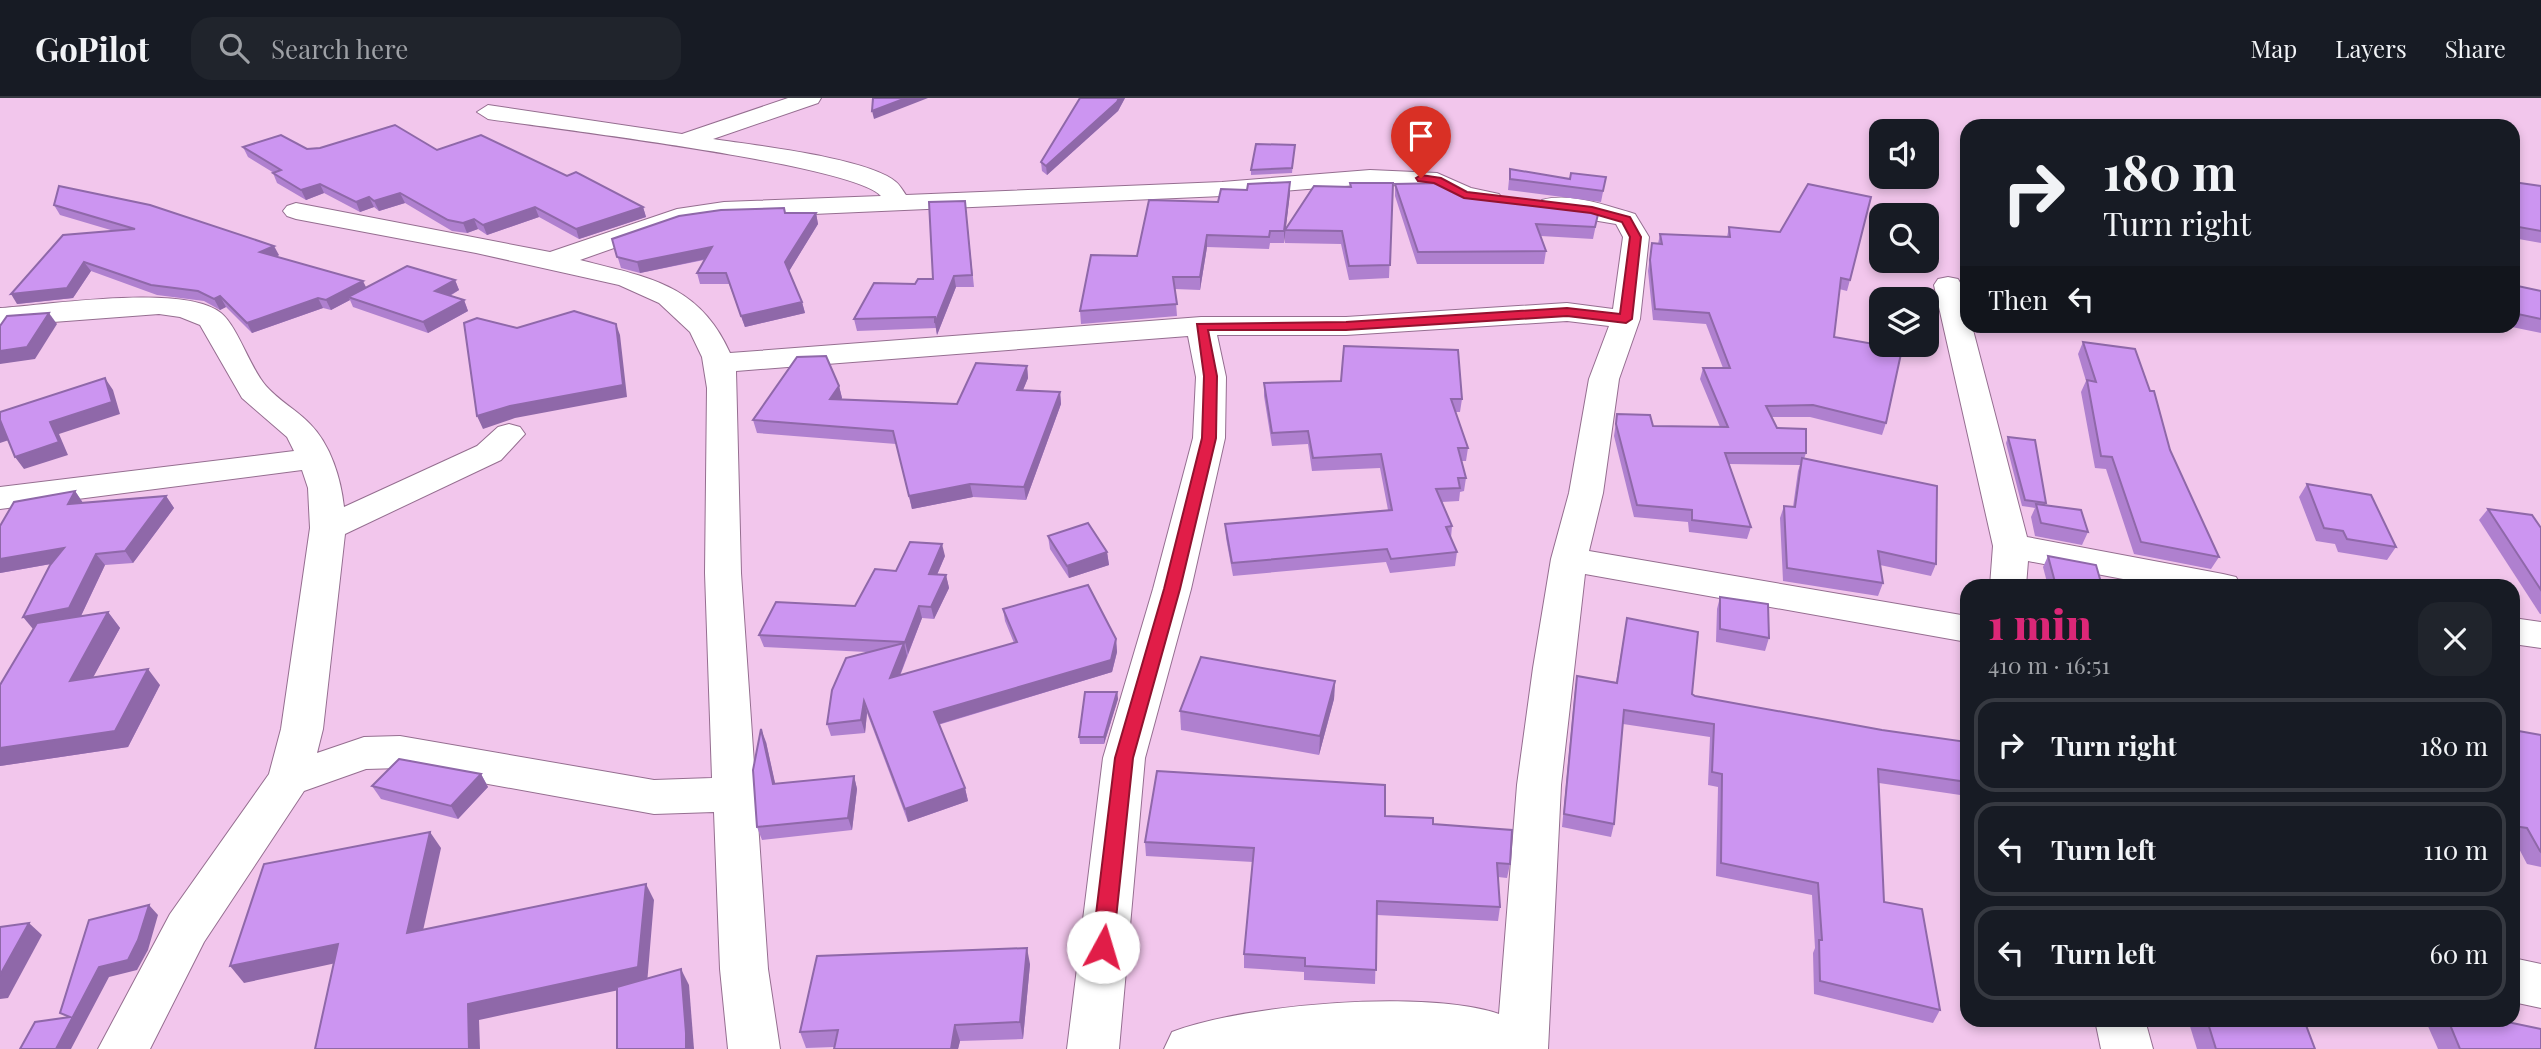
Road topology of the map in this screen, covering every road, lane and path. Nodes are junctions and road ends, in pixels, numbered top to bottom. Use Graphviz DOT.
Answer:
graph roads {
  1 [pos="810,98"];
  2 [pos="488,112"];
  3 [pos="681,142"];
  4 [pos="898,202"];
  5 [pos="296,211"];
  6 [pos="551,261"];
  7 [pos="1948,285"];
  8 [pos="0,317"];
  9 [pos="1626,319"];
  10 [pos="1201,326"];
  11 [pos="721,363"];
  12 [pos="509,435"];
  13 [pos="315,458"];
  14 [pos="0,498"];
  15 [pos="328,528"];
  16 [pos="2011,546"];
  17 [pos="1569,559"];
  18 [pos="2009,579"];
  19 [pos="2186,579"];
  20 [pos="1960,628"];
  21 [pos="2520,632"];
  22 [pos="2541,635"];
  23 [pos="289,779"];
  24 [pos="737,794"];
  25 [pos="2520,982"];
  26 [pos="2541,986"];
  27 [pos="2122,1027"];
  28 [pos="1522,1047"];
  29 [pos="124,1049"];
  30 [pos="754,1049"];
  31 [pos="1093,1049"];
  32 [pos="1190,1049"];
  33 [pos="2127,1049"];
  1 -- 3 [label="street"];
  2 -- 3 [label="street"];
  3 -- 4 [label="street"];
  4 -- 6 [label="street"];
  4 -- 9 [label="street"];
  5 -- 6 [label="street"];
  6 -- 11 [label="street"];
  7 -- 16 [label="street"];
  8 -- 13 [label="street"];
  9 -- 10 [label="street"];
  9 -- 17 [label="street"];
  10 -- 11 [label="street"];
  10 -- 31 [label="street"];
  11 -- 24 [label="street"];
  12 -- 15 [label="street"];
  13 -- 14 [label="street"];
  13 -- 15 [label="street"];
  15 -- 23 [label="street"];
  16 -- 18 [label="street"];
  16 -- 19 [label="street"];
  17 -- 20 [label="street"];
  17 -- 28 [label="street"];
  21 -- 22 [label="street"];
  23 -- 24 [label="street"];
  23 -- 29 [label="street"];
  24 -- 30 [label="street"];
  25 -- 26 [label="street"];
  27 -- 33 [label="street"];
  28 -- 32 [label="street"];
}
